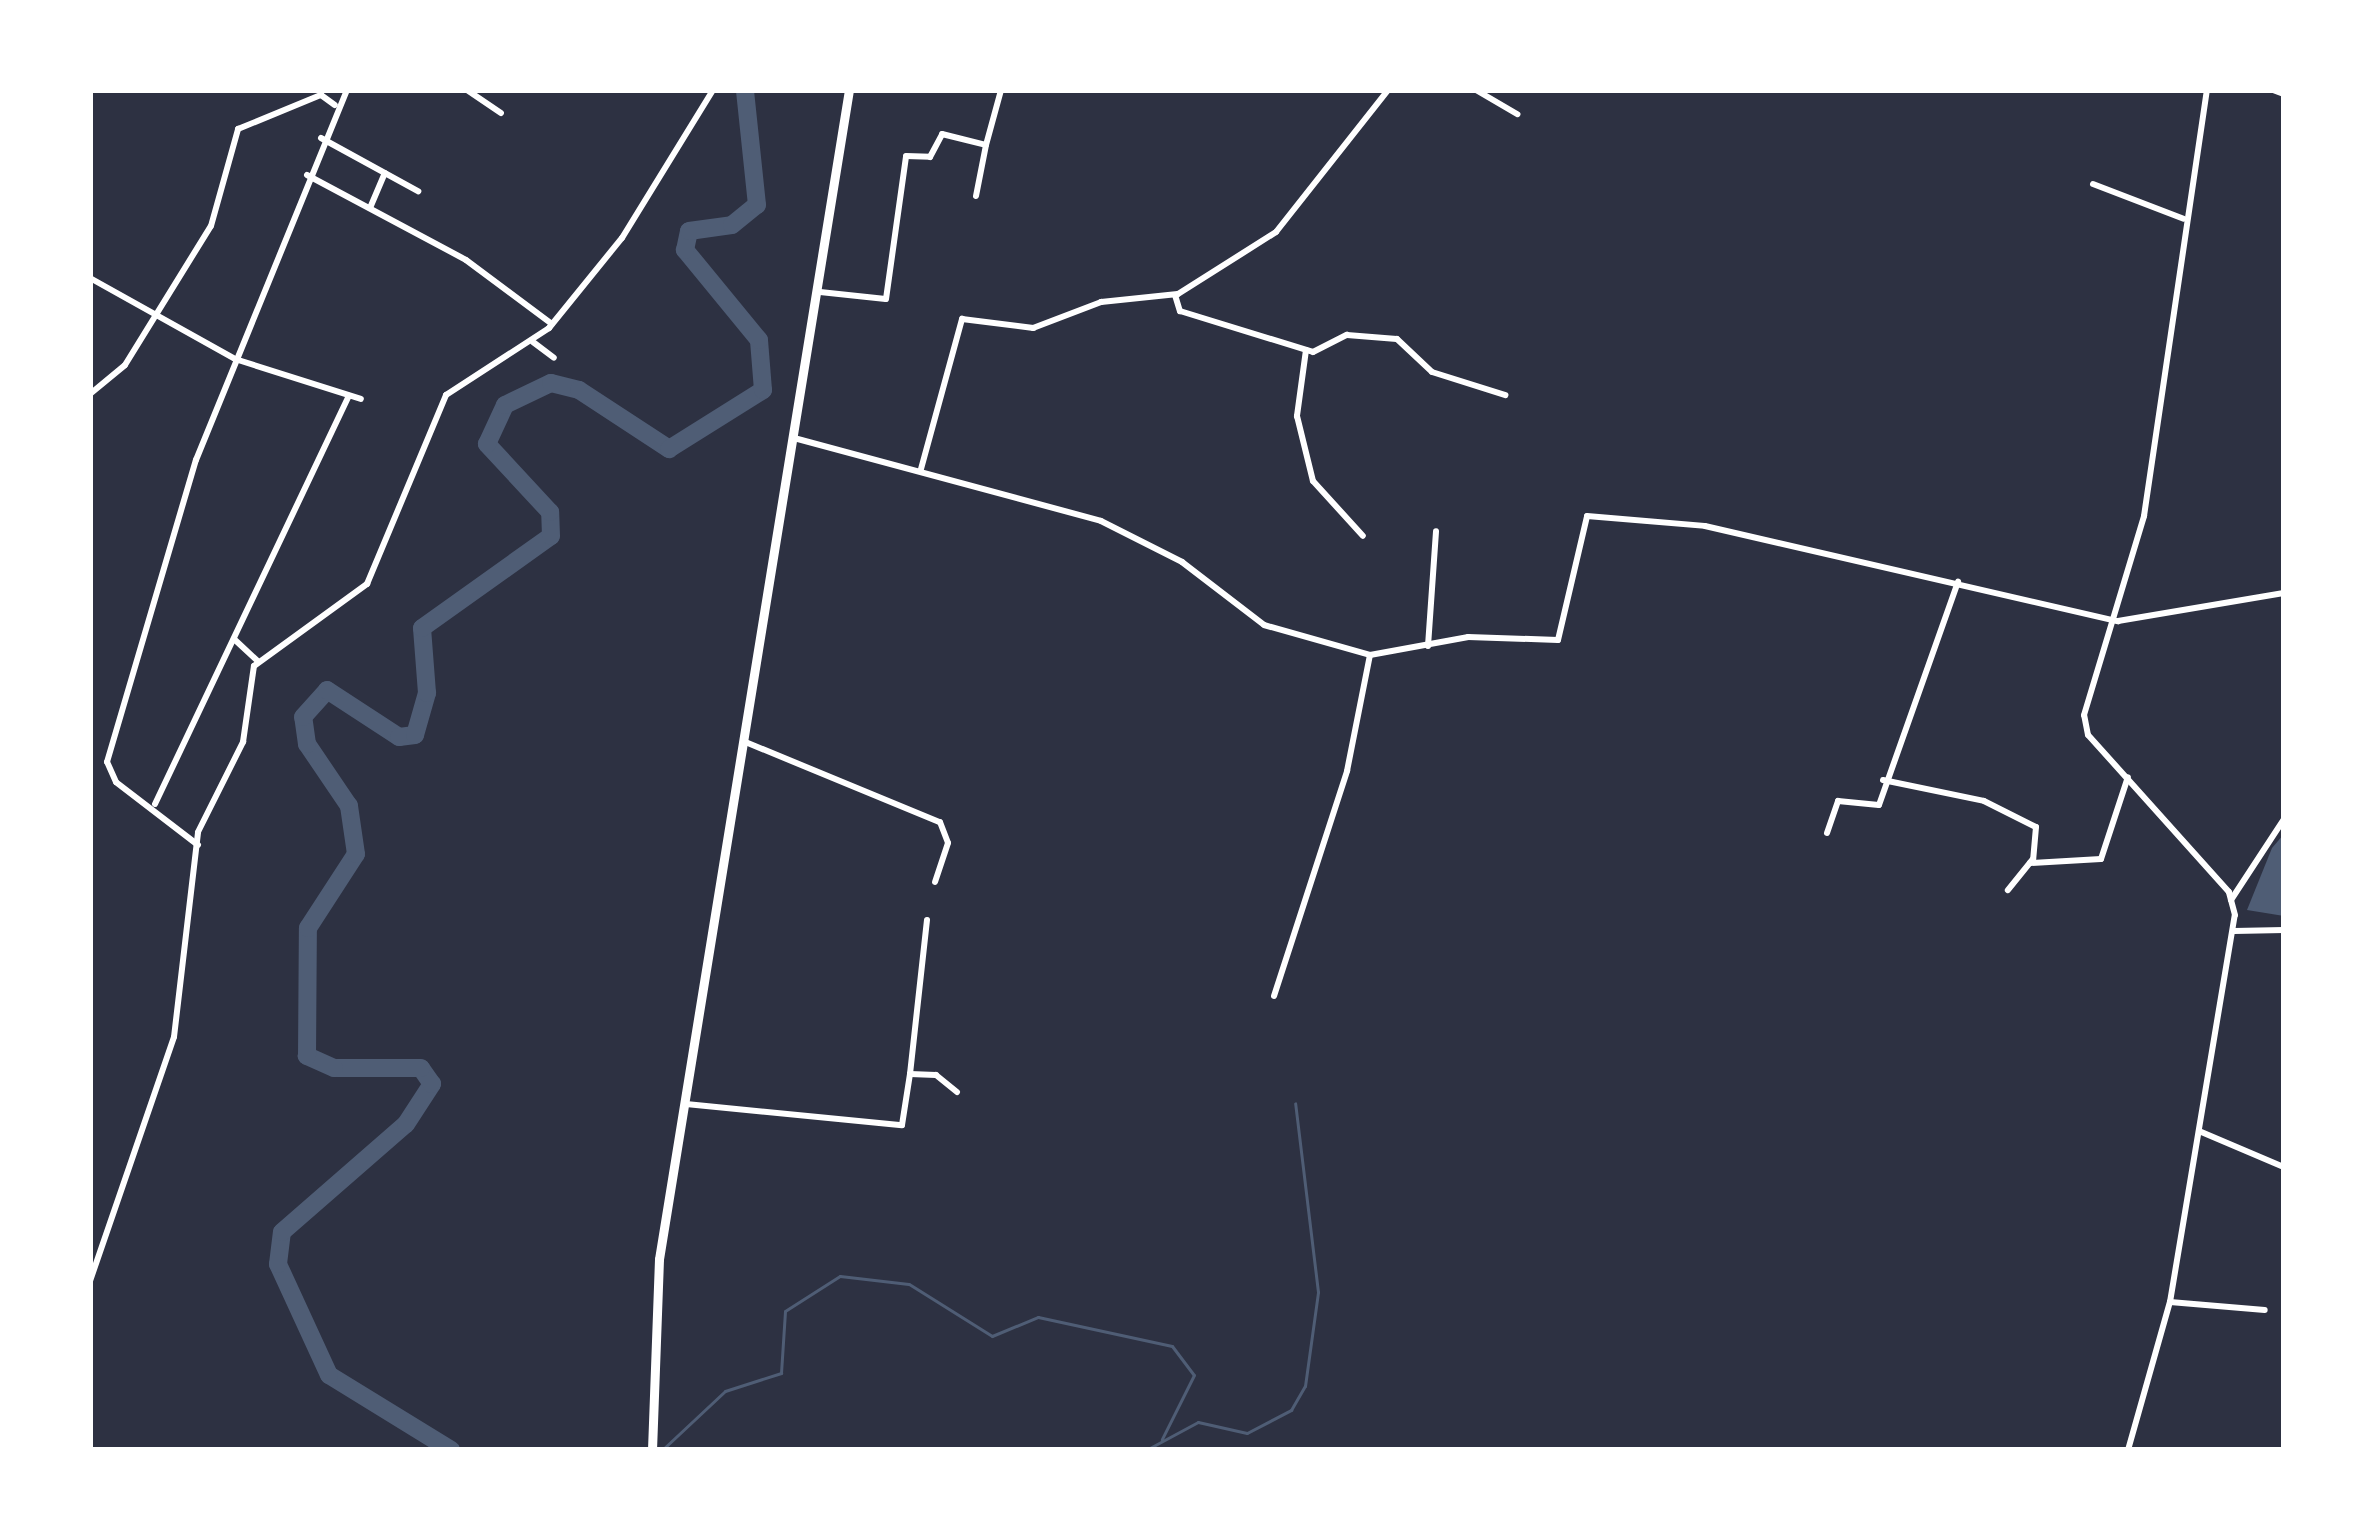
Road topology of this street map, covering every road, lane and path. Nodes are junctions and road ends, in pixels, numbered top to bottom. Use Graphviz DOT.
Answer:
graph roads {
  1 [pos="347,90"];
  2 [pos="467,90"];
  3 [pos="713,90"];
  4 [pos="849,90"];
  5 [pos="1001,90"];
  6 [pos="1388,90"];
  7 [pos="1476,90"];
  8 [pos="2207,90"];
  9 [pos="2273,90"];
  10 [pos="2284,94"];
  11 [pos="335,105"];
  12 [pos="501,113"];
  13 [pos="1517,114"];
  14 [pos="321,138"];
  15 [pos="986,145"];
  16 [pos="385,173"];
  17 [pos="307,176"];
  18 [pos="2093,184"];
  19 [pos="418,191"];
  20 [pos="976,196"];
  21 [pos="370,208"];
  22 [pos="2184,219"];
  23 [pos="90,278"];
  24 [pos="820,292"];
  25 [pos="1174,296"];
  26 [pos="161,310"];
  27 [pos="552,324"];
  28 [pos="532,341"];
  29 [pos="1306,350"];
  30 [pos="554,358"];
  31 [pos="235,359"];
  32 [pos="90,394"];
  33 [pos="1505,395"];
  34 [pos="350,396"];
  35 [pos="361,399"];
  36 [pos="794,437"];
  37 [pos="921,469"];
  38 [pos="1436,531"];
  39 [pos="1363,536"];
  40 [pos="1958,582"];
  41 [pos="2284,592"];
  42 [pos="2118,621"];
  43 [pos="233,638"];
  44 [pos="1428,646"];
  45 [pos="1370,655"];
  46 [pos="256,659"];
  47 [pos="743,741"];
  48 [pos="2128,777"];
  49 [pos="1883,780"];
  50 [pos="155,804"];
  51 [pos="2284,819"];
  52 [pos="1827,833"];
  53 [pos="195,842"];
  54 [pos="2030,863"];
  55 [pos="935,882"];
  56 [pos="2008,890"];
  57 [pos="2231,900"];
  58 [pos="927,920"];
  59 [pos="2284,929"];
  60 [pos="2234,931"];
  61 [pos="1274,997"];
  62 [pos="910,1074"];
  63 [pos="957,1092"];
  64 [pos="686,1104"];
  65 [pos="2199,1131"];
  66 [pos="2284,1167"];
  67 [pos="90,1281"];
  68 [pos="2170,1302"];
  69 [pos="2266,1310"];
  70 [pos="652,1450"];
  71 [pos="2128,1450"];
  1 -- 11 [label="street"];
  2 -- 12 [label="street"];
  3 -- 27 [label="street"];
  4 -- 24 [label="highway"];
  5 -- 15 [label="street"];
  6 -- 25 [label="street"];
  7 -- 13 [label="street"];
  8 -- 22 [label="street"];
  9 -- 10 [label="street"];
  11 -- 14 [label="street"];
  11 -- 26 [label="street"];
  14 -- 16 [label="street"];
  14 -- 17 [label="street"];
  15 -- 20 [label="street"];
  15 -- 24 [label="street"];
  16 -- 19 [label="street"];
  16 -- 21 [label="street"];
  17 -- 21 [label="street"];
  17 -- 31 [label="street"];
  18 -- 22 [label="street"];
  21 -- 27 [label="street"];
  22 -- 42 [label="street"];
  23 -- 26 [label="street"];
  24 -- 36 [label="highway"];
  25 -- 29 [label="street"];
  25 -- 37 [label="street"];
  26 -- 31 [label="street"];
  26 -- 32 [label="street"];
  27 -- 28 [label="street"];
  28 -- 30 [label="street"];
  28 -- 46 [label="street"];
  29 -- 33 [label="street"];
  29 -- 39 [label="street"];
  31 -- 34 [label="street"];
  31 -- 50 [label="street"];
  34 -- 35 [label="street"];
  34 -- 43 [label="street"];
  36 -- 37 [label="street"];
  36 -- 47 [label="highway"];
  37 -- 45 [label="street"];
  38 -- 44 [label="street"];
  40 -- 42 [label="street"];
  40 -- 44 [label="street"];
  40 -- 49 [label="street"];
  41 -- 42 [label="street"];
  42 -- 48 [label="street"];
  43 -- 46 [label="street"];
  43 -- 50 [label="street"];
  44 -- 45 [label="street"];
  45 -- 61 [label="street"];
  46 -- 53 [label="street"];
  47 -- 55 [label="street"];
  47 -- 64 [label="highway"];
  48 -- 54 [label="street"];
  48 -- 57 [label="street"];
  49 -- 52 [label="street"];
  49 -- 54 [label="street"];
  50 -- 53 [label="street"];
  51 -- 57 [label="street"];
  53 -- 67 [label="street"];
  54 -- 56 [label="street"];
  57 -- 60 [label="street"];
  58 -- 62 [label="street"];
  59 -- 60 [label="street"];
  60 -- 65 [label="street"];
  62 -- 63 [label="street"];
  62 -- 64 [label="street"];
  64 -- 70 [label="highway"];
  65 -- 66 [label="street"];
  65 -- 68 [label="street"];
  68 -- 69 [label="street"];
  68 -- 71 [label="street"];
}
